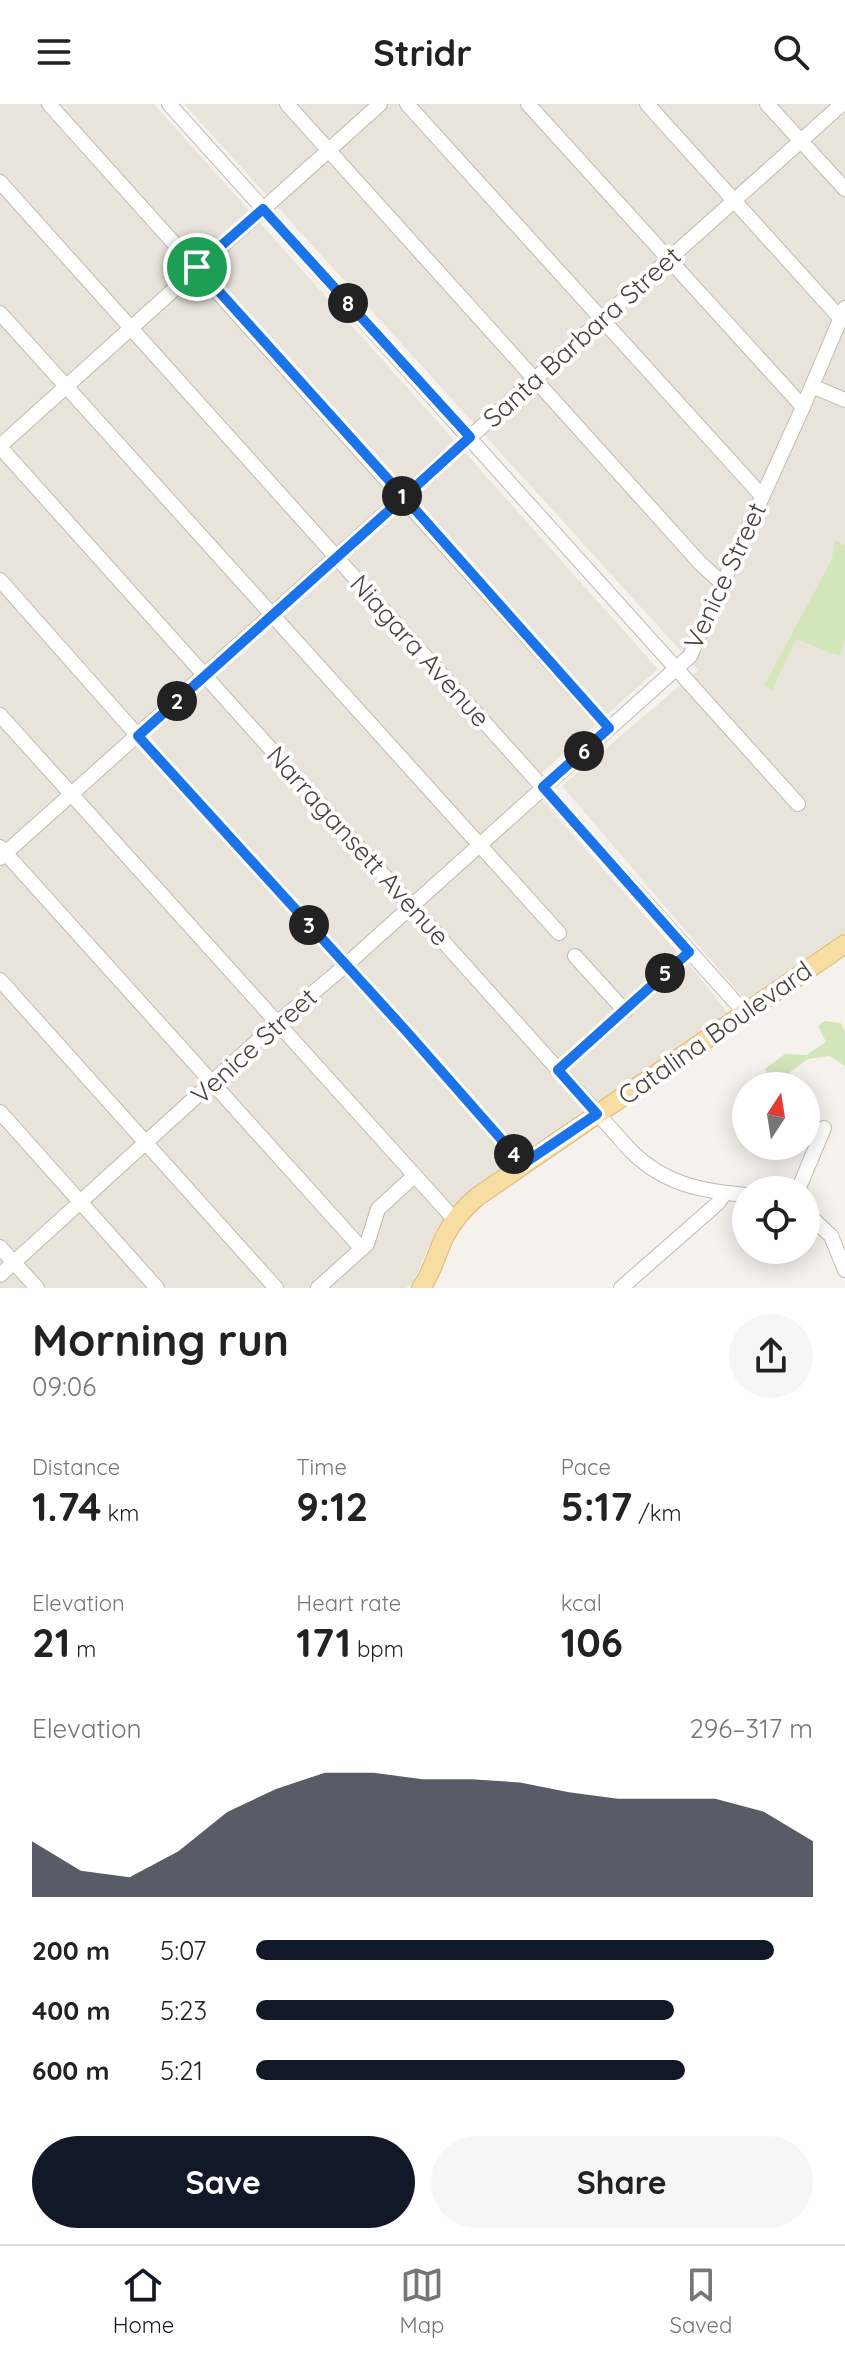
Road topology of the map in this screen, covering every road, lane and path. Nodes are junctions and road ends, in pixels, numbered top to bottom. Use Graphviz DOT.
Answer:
graph roads {
  1 [pos="49,104"];
  2 [pos="169,104"];
  3 [pos="287,104"];
  4 [pos="380,104"];
  5 [pos="407,104"];
  6 [pos="528,104"];
  7 [pos="647,104"];
  8 [pos="767,104"];
  9 [pos="842,104"];
  10 [pos="800,141"];
  11 [pos="328,149"];
  12 [pos="0,182"];
  13 [pos="845,189"];
  14 [pos="735,201"];
  15 [pos="263,209"];
  16 [pos="669,260"];
  17 [pos="197,267"];
  18 [pos="0,313"];
  19 [pos="843,313"];
  20 [pos="602,320"];
  21 [pos="130,328"];
  22 [pos="536,379"];
  23 [pos="812,386"];
  24 [pos="66,387"];
  25 [pos="845,400"];
  26 [pos="803,407"];
  27 [pos="470,437"];
  28 [pos="0,446"];
  29 [pos="762,496"];
  30 [pos="404,497"];
  31 [pos="337,557"];
  32 [pos="0,580"];
  33 [pos="723,584"];
  34 [pos="272,617"];
  35 [pos="676,668"];
  36 [pos="205,676"];
  37 [pos="0,715"];
  38 [pos="609,728"];
  39 [pos="138,736"];
  40 [pos="543,787"];
  41 [pos="72,795"];
  42 [pos="798,804"];
  43 [pos="478,846"];
  44 [pos="2,853"];
  45 [pos="412,905"];
  46 [pos="559,933"];
  47 [pos="845,944"];
  48 [pos="689,952"];
  49 [pos="575,956"];
  50 [pos="346,965"];
  51 [pos="0,980"];
  52 [pos="625,1011"];
  53 [pos="745,1013"];
  54 [pos="277,1023"];
  55 [pos="558,1070"];
  56 [pos="212,1083"];
  57 [pos="0,1112"];
  58 [pos="597,1114"];
  59 [pos="824,1128"];
  60 [pos="145,1143"];
  61 [pos="523,1164"];
  62 [pos="414,1176"];
  63 [pos="804,1176"];
  64 [pos="725,1193"];
  65 [pos="732,1194"];
  66 [pos="80,1202"];
  67 [pos="455,1220"];
  68 [pos="820,1225"];
  69 [pos="0,1247"];
  70 [pos="362,1249"];
  71 [pos="14,1262"];
  72 [pos="845,1270"];
  73 [pos="0,1275"];
  74 [pos="37,1288"];
  75 [pos="157,1288"];
  76 [pos="276,1288"];
  77 [pos="318,1288"];
  78 [pos="421,1288"];
  79 [pos="621,1288"];
  1 -- 17 [label="street"];
  2 -- 15 [label="street"];
  3 -- 11 [label="street"];
  4 -- 11 [label="street"];
  5 -- 20 [label="street"];
  6 -- 16 [label="street"];
  7 -- 14 [label="street"];
  8 -- 10 [label="street"];
  9 -- 10 [label="street, Santa Barbara Street"];
  10 -- 13 [label="street"];
  10 -- 14 [label="street, Santa Barbara Street"];
  11 -- 15 [label="street"];
  11 -- 22 [label="street"];
  12 -- 21 [label="street, Niagara Avenue"];
  14 -- 16 [label="street, Santa Barbara Street"];
  14 -- 19 [label="street"];
  15 -- 17 [label="street"];
  15 -- 27 [label="street"];
  16 -- 20 [label="street, Santa Barbara Street"];
  16 -- 26 [label="street"];
  17 -- 21 [label="street"];
  17 -- 30 [label="street"];
  18 -- 24 [label="street"];
  19 -- 23 [label="street, Venice Street"];
  20 -- 22 [label="street, Santa Barbara Street"];
  20 -- 29 [label="street"];
  21 -- 24 [label="street"];
  21 -- 31 [label="street, Niagara Avenue"];
  22 -- 27 [label="street, Santa Barbara Street"];
  22 -- 33 [label="street"];
  23 -- 25 [label="street"];
  23 -- 26 [label="street, Venice Street"];
  24 -- 28 [label="street"];
  24 -- 34 [label="street"];
  26 -- 29 [label="street, Venice Street"];
  27 -- 30 [label="street, Santa Barbara Street"];
  27 -- 35 [label="street"];
  28 -- 36 [label="street, Narragansett Avenue"];
  29 -- 33 [label="street, Venice Street"];
  30 -- 31 [label="street, Santa Barbara Street"];
  30 -- 38 [label="street"];
  31 -- 34 [label="street, Santa Barbara Street"];
  31 -- 40 [label="street, Niagara Avenue"];
  32 -- 39 [label="street"];
  33 -- 35 [label="street, Venice Street"];
  34 -- 36 [label="street, Santa Barbara Street"];
  34 -- 43 [label="street"];
  35 -- 38 [label="street, Venice Street"];
  35 -- 42 [label="street"];
  36 -- 39 [label="street, Santa Barbara Street"];
  36 -- 45 [label="street, Narragansett Avenue"];
  37 -- 41 [label="street"];
  38 -- 40 [label="street, Venice Street"];
  39 -- 41 [label="street, Santa Barbara Street"];
  39 -- 50 [label="street"];
  40 -- 43 [label="street, Venice Street"];
  40 -- 48 [label="street, Niagara Avenue"];
  41 -- 44 [label="street, Santa Barbara Street"];
  41 -- 54 [label="street"];
  43 -- 45 [label="street, Venice Street"];
  43 -- 46 [label="street"];
  44 -- 56 [label="street"];
  45 -- 50 [label="street, Venice Street"];
  45 -- 55 [label="street, Narragansett Avenue"];
  47 -- 53 [label="main road, Catalina Boulevard"];
  48 -- 52 [label="street"];
  48 -- 53 [label="street, Niagara Avenue"];
  49 -- 52 [label="street"];
  50 -- 54 [label="street, Venice Street"];
  50 -- 61 [label="street"];
  51 -- 60 [label="street"];
  52 -- 55 [label="street"];
  53 -- 58 [label="main road, Catalina Boulevard"];
  54 -- 56 [label="street, Venice Street"];
  54 -- 62 [label="street"];
  55 -- 58 [label="street, Narragansett Avenue"];
  56 -- 60 [label="street, Venice Street"];
  56 -- 70 [label="street"];
  57 -- 66 [label="street"];
  58 -- 61 [label="main road, Catalina Boulevard"];
  58 -- 64 [label="street, Narragansett Avenue"];
  59 -- 63 [label="street"];
  60 -- 66 [label="street, Venice Street"];
  60 -- 76 [label="street"];
  61 -- 67 [label="main road, Catalina Boulevard"];
  62 -- 67 [label="street"];
  62 -- 70 [label="street"];
  64 -- 65 [label="street, Narragansett Avenue"];
  64 -- 79 [label="street"];
  66 -- 71 [label="street, Venice Street"];
  66 -- 75 [label="street"];
  67 -- 78 [label="main road, Catalina Boulevard"];
  68 -- 72 [label="street"];
  69 -- 71 [label="street"];
  70 -- 77 [label="street"];
  71 -- 73 [label="street, Venice Street"];
  71 -- 74 [label="street"];
}
